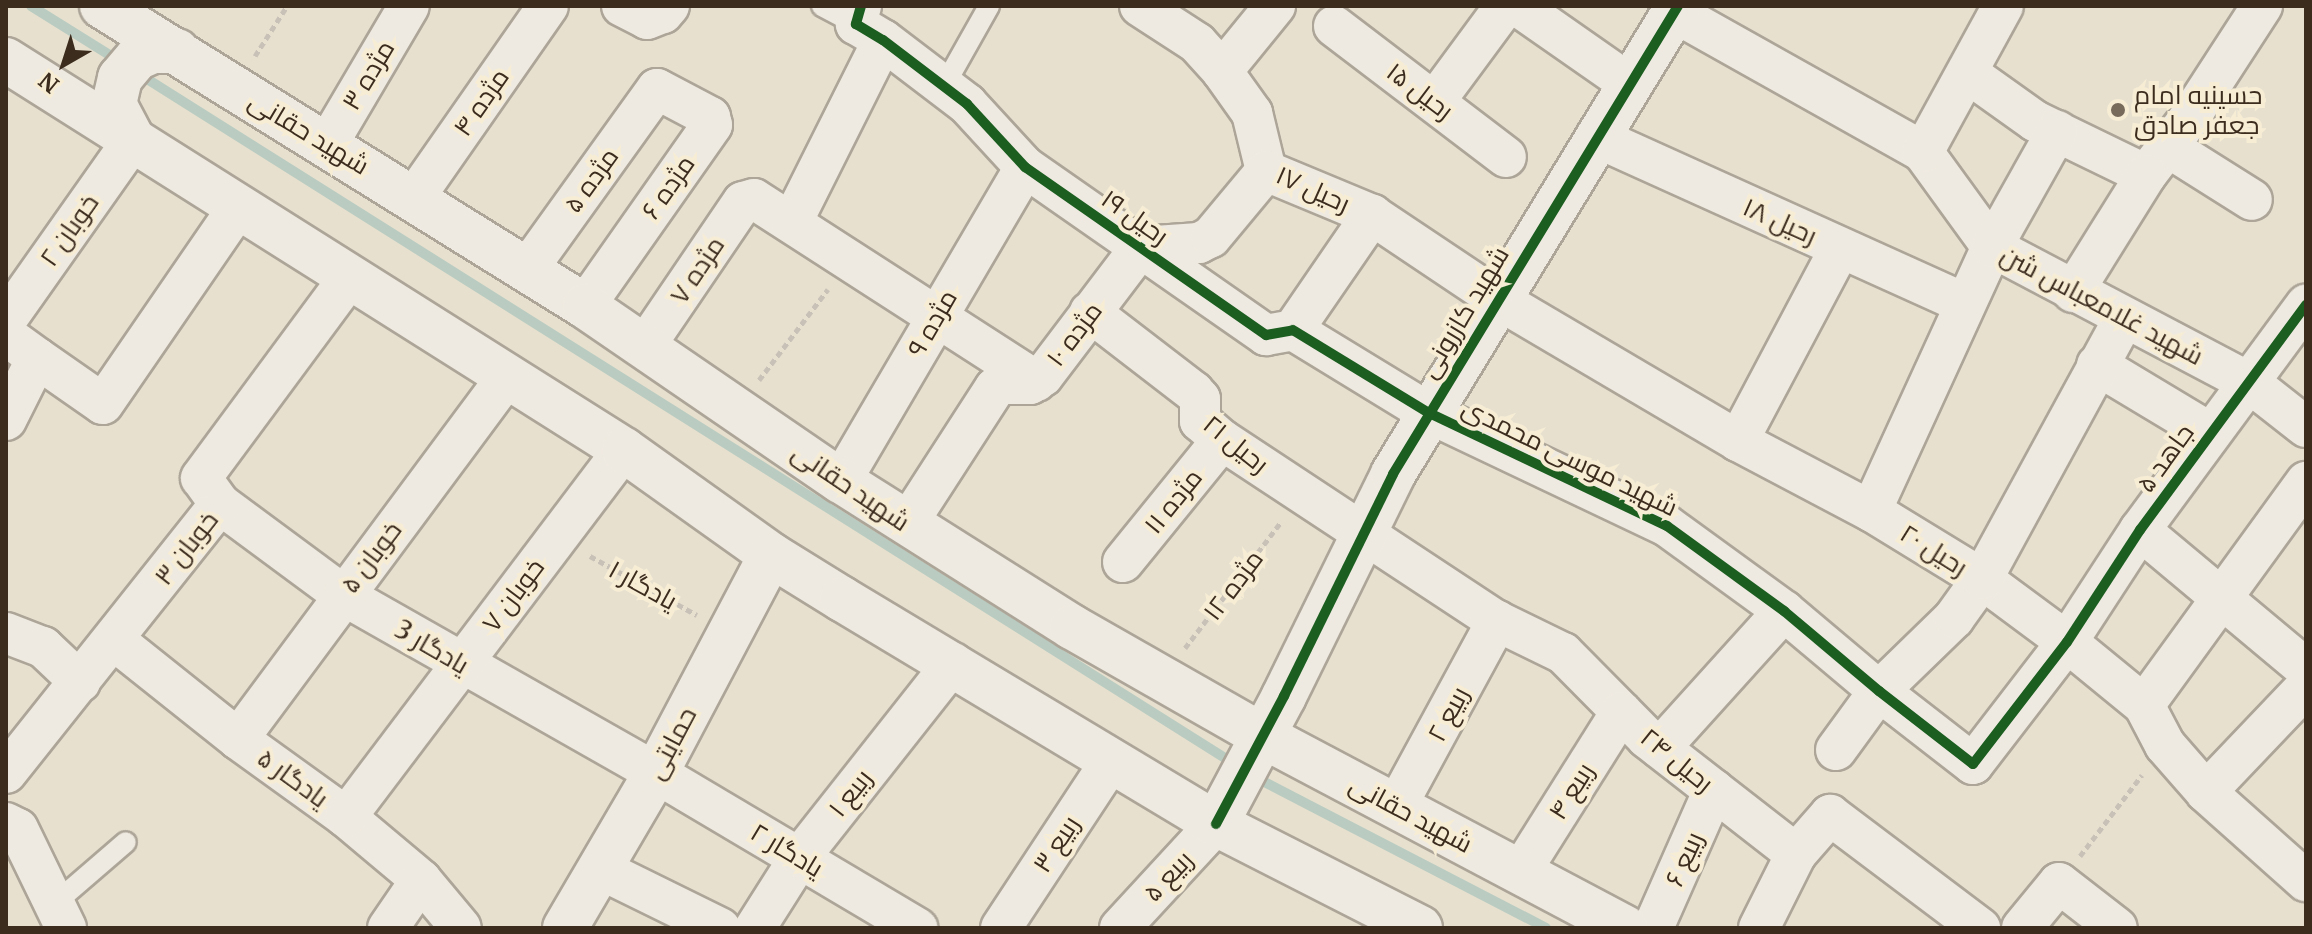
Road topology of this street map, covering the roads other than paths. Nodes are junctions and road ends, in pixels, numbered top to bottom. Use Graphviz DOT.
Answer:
graph roads {
  1 [pos="102,6"];
  2 [pos="409,6"];
  3 [pos="548,6"];
  4 [pos="622,6"];
  5 [pos="669,6"];
  6 [pos="989,6"];
  7 [pos="1140,6"];
  8 [pos="1505,6"];
  9 [pos="1518,6"];
  10 [pos="2262,6"];
  11 [pos="1998,8"];
  12 [pos="1676,9"];
  13 [pos="1262,11"];
  14 [pos="856,19"];
  15 [pos="1334,26"];
  16 [pos="177,51"];
  17 [pos="9,69"];
  18 [pos="1222,71"];
  19 [pos="1969,74"];
  20 [pos="1630,84"];
  21 [pos="944,86"];
  22 [pos="657,89"];
  23 [pos="1435,101"];
  24 [pos="2057,131"];
  25 [pos="1596,137"];
  26 [pos="133,140"];
  27 [pos="327,145"];
  28 [pos="1923,152"];
  29 [pos="1506,157"];
  30 [pos="2157,161"];
  31 [pos="1025,167"];
  32 [pos="1266,171"];
  33 [pos="414,198"];
  34 [pos="2252,200"];
  35 [pos="239,206"];
  36 [pos="1372,215"];
  37 [pos="792,222"];
  38 [pos="1141,247"];
  39 [pos="1992,247"];
  40 [pos="1840,248"];
  41 [pos="526,271"];
  42 [pos="349,278"];
  43 [pos="2073,292"];
  44 [pos="1499,300"];
  45 [pos="1964,303"];
  46 [pos="2306,305"];
  47 [pos="585,306"];
  48 [pos="1090,312"];
  49 [pos="936,317"];
  50 [pos="2124,319"];
  51 [pos="6,320"];
  52 [pos="1293,330"];
  53 [pos="645,346"];
  54 [pos="21,347"];
  55 [pos="2097,365"];
  56 [pos="507,377"];
  57 [pos="1036,381"];
  58 [pos="2250,383"];
  59 [pos="1429,413"];
  60 [pos="6,420"];
  61 [pos="2306,427"];
  62 [pos="2210,433"];
  63 [pos="1222,440"];
  64 [pos="1738,441"];
  65 [pos="624,450"];
  66 [pos="841,481"];
  67 [pos="2306,482"];
  68 [pos="220,504"];
  69 [pos="1871,511"];
  70 [pos="907,524"];
  71 [pos="2140,530"];
  72 [pos="1363,534"];
  73 [pos="771,555"];
  74 [pos="1123,562"];
  75 [pos="1982,579"];
  76 [pos="343,595"];
  77 [pos="2222,596"];
  78 [pos="1784,611"];
  79 [pos="1497,621"];
  80 [pos="6,633"];
  81 [pos="114,640"];
  82 [pos="2067,642"];
  83 [pos="953,663"];
  84 [pos="460,664"];
  85 [pos="2306,669"];
  86 [pos="80,682"];
  87 [pos="2306,687"];
  88 [pos="1879,691"];
  89 [pos="2144,705"];
  90 [pos="1621,712"];
  91 [pos="1263,736"];
  92 [pos="238,739"];
  93 [pos="1660,748"];
  94 [pos="1836,750"];
  95 [pos="1111,761"];
  96 [pos="6,773"];
  97 [pos="656,773"];
  98 [pos="1714,790"];
  99 [pos="2206,792"];
  100 [pos="1396,807"];
  101 [pos="346,817"];
  102 [pos="6,823"];
  103 [pos="1216,824"];
  104 [pos="126,842"];
  105 [pos="1796,854"];
  106 [pos="800,857"];
  107 [pos="2301,866"];
  108 [pos="600,869"];
  109 [pos="1521,871"];
  110 [pos="421,880"];
  111 [pos="875,917"];
  112 [pos="63,922"];
  113 [pos="1410,926"];
  114 [pos="568,927"];
  115 [pos="388,928"];
  116 [pos="461,928"];
  117 [pos="720,928"];
  118 [pos="755,928"];
  119 [pos="917,928"];
  120 [pos="1001,928"];
  121 [pos="1120,928"];
  122 [pos="1625,928"];
  123 [pos="1653,928"];
  124 [pos="1759,928"];
  125 [pos="1980,928"];
  126 [pos="2022,928"];
  127 [pos="2117,928"];
  1 -- 16 [label="main road, شهید حقانی"];
  2 -- 27 [label="street, مژده ۳"];
  3 -- 33 [label="street, مژده ۴"];
  4 -- 5 [label="street"];
  6 -- 21 [label="lane"];
  7 -- 18 [label="street, رحیل ۱۷"];
  8 -- 23 [label="street"];
  9 -- 20 [label="street"];
  10 -- 30 [label="street"];
  11 -- 19 [label="street"];
  12 -- 20 [label="main road, شهید کازرونی"];
  12 -- 28 [label="street, شهید غلامعباس شن"];
  13 -- 18 [label="street"];
  14 -- 21 [label="street, رحیل ۱۹"];
  14 -- 37 [label="street"];
  15 -- 23 [label="street, رحیل ۱۵"];
  16 -- 26 [label="main road"];
  16 -- 27 [label="main road, شهید حقانی"];
  17 -- 26 [label="main road"];
  18 -- 32 [label="street, رحیل ۱۷"];
  19 -- 24 [label="street"];
  19 -- 28 [label="street"];
  20 -- 25 [label="main road, شهید کازرونی"];
  21 -- 31 [label="street, رحیل ۱۹"];
  22 -- 41 [label="street, مژده ۵"];
  22 -- 47 [label="street, مژده ۶"];
  23 -- 29 [label="street, رحیل ۱۵"];
  24 -- 30 [label="street"];
  24 -- 39 [label="street"];
  25 -- 40 [label="street, رحیل ۱۸"];
  25 -- 44 [label="main road, شهید کازرونی"];
  26 -- 35 [label="main road"];
  26 -- 51 [label="street, خوبان ۲"];
  27 -- 33 [label="main road, شهید حقانی"];
  28 -- 39 [label="street, شهید غلامعباس شن"];
  30 -- 34 [label="street"];
  30 -- 43 [label="street"];
  31 -- 38 [label="street, رحیل ۱۹"];
  31 -- 49 [label="street, مژده ۹"];
  32 -- 36 [label="street, رحیل ۱۷"];
  32 -- 38 [label="street"];
  33 -- 41 [label="main road, شهید حقانی"];
  35 -- 42 [label="main road"];
  35 -- 54 [label="street"];
  36 -- 44 [label="street, رحیل ۱۷"];
  36 -- 52 [label="street"];
  37 -- 49 [label="street"];
  37 -- 53 [label="street, مژده ۷"];
  38 -- 48 [label="street, مژده ۱۰"];
  38 -- 52 [label="street, رحیل ۱۹"];
  39 -- 43 [label="street, شهید غلامعباس شن"];
  39 -- 45 [label="street"];
  40 -- 45 [label="street, رحیل ۱۸"];
  40 -- 64 [label="street"];
  41 -- 47 [label="main road, شهید حقانی"];
  42 -- 56 [label="main road"];
  42 -- 68 [label="street, خوبان ۳"];
  43 -- 50 [label="street, شهید غلامعباس شن"];
  44 -- 59 [label="main road, شهید کازرونی"];
  44 -- 64 [label="street, رحیل ۲۰"];
  45 -- 69 [label="street"];
  46 -- 58 [label="street, جاهد ۵"];
  47 -- 53 [label="main road, شهید حقانی"];
  48 -- 57 [label="street, مژده ۱۰"];
  48 -- 63 [label="street, رحیل ۲۱"];
  49 -- 57 [label="street"];
  49 -- 66 [label="street, مژده ۹"];
  50 -- 55 [label="street"];
  50 -- 58 [label="street, شهید غلامعباس شن"];
  52 -- 59 [label="street, رحیل ۱۹"];
  53 -- 66 [label="main road, شهید حقانی"];
  54 -- 60 [label="street"];
  55 -- 62 [label="street"];
  55 -- 75 [label="street"];
  56 -- 65 [label="main road"];
  56 -- 76 [label="street, خوبان ۵"];
  57 -- 70 [label="street, مژده ۱۰"];
  58 -- 61 [label="street, شهید غلامعباس شن"];
  58 -- 62 [label="street, جاهد ۵"];
  59 -- 72 [label="main road, شهید کازرونی"];
  59 -- 78 [label="street, شهید موسی محمدی"];
  62 -- 71 [label="street, جاهد ۵"];
  63 -- 72 [label="street, رحیل ۲۱"];
  63 -- 74 [label="street, مژده ۱۱"];
  64 -- 69 [label="street, رحیل ۲۰"];
  65 -- 73 [label="main road"];
  65 -- 84 [label="street, خوبان ۷"];
  66 -- 70 [label="main road, شهید حقانی"];
  67 -- 77 [label="street"];
  68 -- 76 [label="street, یادگار 3"];
  68 -- 81 [label="street, خوبان ۳"];
  69 -- 75 [label="street, رحیل ۲۰"];
  70 -- 91 [label="main road, شهید حقانی"];
  71 -- 77 [label="street"];
  71 -- 82 [label="street, جاهد ۵"];
  72 -- 79 [label="street, رحیل ۲۴"];
  72 -- 91 [label="main road, شهید کازرونی"];
  73 -- 83 [label="main road"];
  73 -- 97 [label="main road, حمایتی"];
  75 -- 82 [label="street, رحیل ۲۰"];
  75 -- 88 [label="street"];
  76 -- 84 [label="street, یادگار 3"];
  76 -- 92 [label="street, خوبان ۵"];
  77 -- 85 [label="street"];
  77 -- 89 [label="street"];
  78 -- 88 [label="street, شهید موسی محمدی"];
  78 -- 93 [label="street"];
  79 -- 90 [label="street, رحیل ۲۴"];
  79 -- 100 [label="street, ربیع ۲"];
  80 -- 86 [label="street"];
  81 -- 86 [label="street, خوبان ۳"];
  81 -- 92 [label="street, یادگار ۵"];
  82 -- 88 [label="street, جاهد ۵"];
  82 -- 89 [label="street, رحیل ۲۰"];
  83 -- 95 [label="main road"];
  83 -- 106 [label="street, ربیع ۱"];
  84 -- 97 [label="street, یادگار 3"];
  84 -- 101 [label="street, خوبان ۷"];
  86 -- 96 [label="street, خوبان ۳"];
  87 -- 99 [label="street"];
  88 -- 94 [label="street"];
  89 -- 99 [label="street, رحیل ۲۰"];
  90 -- 93 [label="street, رحیل ۲۴"];
  90 -- 109 [label="street, ربیع ۴"];
  91 -- 100 [label="main road, شهید حقانی"];
  91 -- 103 [label="main road, شهید کازرونی"];
  92 -- 101 [label="street, یادگار ۵"];
  93 -- 98 [label="street, رحیل ۲۴"];
  95 -- 103 [label="main road"];
  95 -- 120 [label="street, ربیع ۳"];
  97 -- 106 [label="street, یادگار ۲"];
  97 -- 108 [label="main road, حمایتی"];
  98 -- 105 [label="street, رحیل ۲۴"];
  98 -- 123 [label="street, ربیع ۶"];
  99 -- 107 [label="street, رحیل ۲۰"];
  100 -- 109 [label="main road, شهید حقانی"];
  101 -- 110 [label="street, یادگار ۵"];
  102 -- 112 [label="street"];
  103 -- 113 [label="main road"];
  103 -- 121 [label="street, ربیع ۵"];
  104 -- 112 [label="lane"];
  105 -- 124 [label="street"];
  105 -- 125 [label="street"];
  106 -- 111 [label="street, یادگار ۲"];
  106 -- 118 [label="street, ربیع ۱"];
  108 -- 114 [label="main road, حمایتی"];
  108 -- 117 [label="street"];
  109 -- 122 [label="main road, شهید حقانی"];
  110 -- 115 [label="street"];
  110 -- 116 [label="street, یادگار ۵"];
  111 -- 119 [label="street, یادگار ۲"];
  126 -- 127 [label="street"];
}
